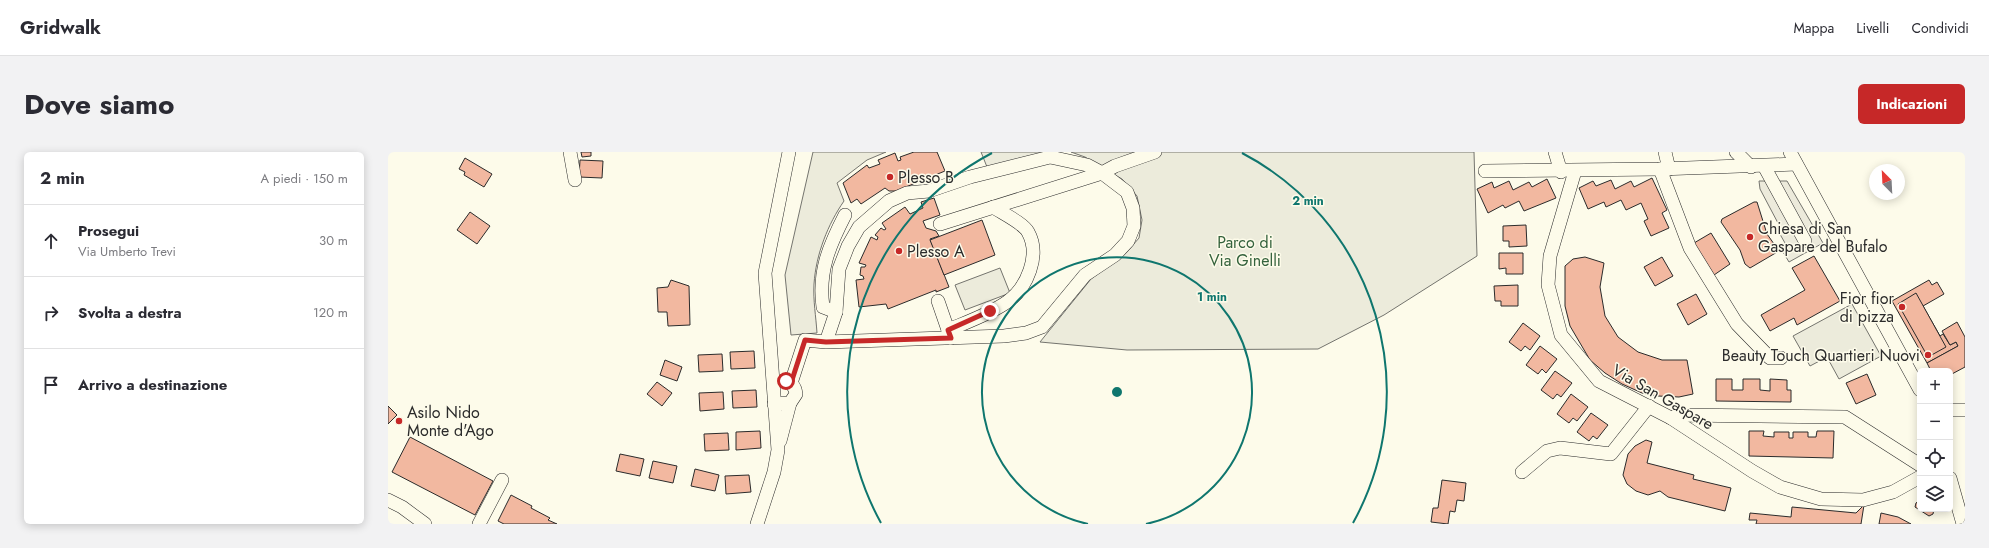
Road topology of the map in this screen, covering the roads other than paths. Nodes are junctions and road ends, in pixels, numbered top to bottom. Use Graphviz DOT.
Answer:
graph roads {
  1 [pos="570,152"];
  2 [pos="789,152"];
  3 [pos="1155,152"];
  4 [pos="1555,152"];
  5 [pos="1665,152"];
  6 [pos="1736,152"];
  7 [pos="1793,158"];
  8 [pos="1758,166"];
  9 [pos="1665,169"];
  10 [pos="1485,171"];
  11 [pos="1575,171"];
  12 [pos="1560,172"];
  13 [pos="1102,173"];
  14 [pos="575,180"];
  15 [pos="993,207"];
  16 [pos="845,215"];
  17 [pos="940,224"];
  18 [pos="1805,241"];
  19 [pos="938,300"];
  20 [pos="836,312"];
  21 [pos="950,334"];
  22 [pos="821,342"];
  23 [pos="1781,358"];
  24 [pos="772,381"];
  25 [pos="791,383"];
  26 [pos="1917,385"];
  27 [pos="790,403"];
  28 [pos="774,404"];
  29 [pos="1649,406"];
  30 [pos="1953,410"];
  31 [pos="1965,410"];
  32 [pos="1671,418"];
  33 [pos="778,450"];
  34 [pos="1917,463"];
  35 [pos="1522,472"];
  36 [pos="1917,479"];
  37 [pos="502,480"];
  38 [pos="1953,489"];
  39 [pos="388,500"];
  40 [pos="425,524"];
  41 [pos="479,524"];
  42 [pos="757,524"];
  43 [pos="1963,524"];
  1 -- 14 [label="street"];
  2 -- 24 [label="street"];
  3 -- 13 [label="street"];
  4 -- 12 [label="street"];
  5 -- 9 [label="street"];
  6 -- 8 [label="street"];
  7 -- 8 [label="street"];
  7 -- 26 [label="street"];
  8 -- 9 [label="street"];
  8 -- 18 [label="street"];
  9 -- 11 [label="street"];
  9 -- 23 [label="street"];
  10 -- 12 [label="street"];
  11 -- 12 [label="street"];
  11 -- 29 [label="street, Via San Gaspare"];
  13 -- 15 [label="street"];
  13 -- 20 [label="street"];
  13 -- 21 [label="street"];
  15 -- 17 [label="street"];
  15 -- 21 [label="street"];
  16 -- 20 [label="street"];
  19 -- 21 [label="street"];
  20 -- 22 [label="street"];
  21 -- 22 [label="street"];
  22 -- 25 [label="street"];
  24 -- 25 [label="street"];
  24 -- 28 [label="street"];
  25 -- 27 [label="street"];
  27 -- 28 [label="street"];
  27 -- 33 [label="street"];
  28 -- 33 [label="street"];
  29 -- 32 [label="street, Via San Gaspare"];
  29 -- 35 [label="street"];
  30 -- 31 [label="street"];
  32 -- 34 [label="street"];
  32 -- 36 [label="street, Via San Gaspare"];
  33 -- 42 [label="street"];
  37 -- 41 [label="street"];
  38 -- 43 [label="street"];
  39 -- 40 [label="street"];
}
